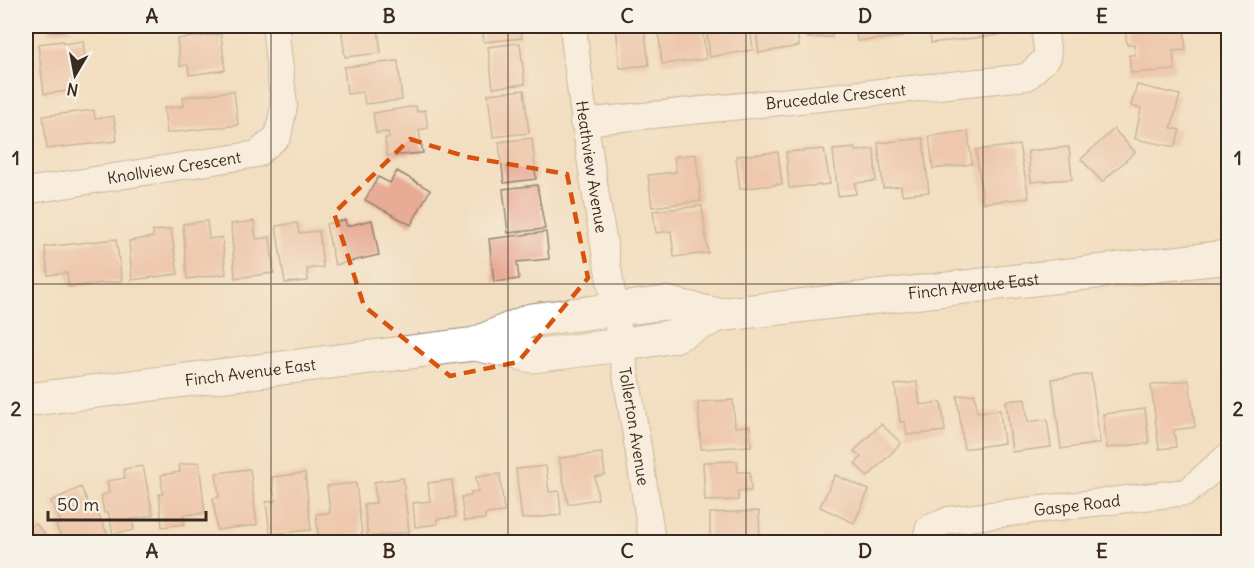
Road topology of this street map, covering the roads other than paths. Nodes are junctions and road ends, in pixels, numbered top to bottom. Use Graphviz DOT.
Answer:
graph roads {
  1 [pos="274,26"];
  2 [pos="573,26"];
  3 [pos="1044,26"];
  4 [pos="583,122"];
  5 [pos="26,191"];
  6 [pos="1228,257"];
  7 [pos="615,310"];
  8 [pos="718,315"];
  9 [pos="476,344"];
  10 [pos="621,345"];
  11 [pos="26,399"];
  12 [pos="1228,456"];
  13 [pos="652,543"];
  14 [pos="925,543"];
  1 -- 5 [label="street, Knollview Crescent"];
  2 -- 4 [label="street, Heathview Avenue"];
  3 -- 4 [label="street, Brucedale Crescent"];
  4 -- 7 [label="street, Heathview Avenue"];
  6 -- 8 [label="main road, Finch Avenue East"];
  7 -- 8 [label="main road, Finch Avenue East"];
  7 -- 9 [label="main road, Finch Avenue East"];
  7 -- 10 [label="street, Tollerton Avenue"];
  8 -- 10 [label="main road, Finch Avenue East"];
  9 -- 10 [label="main road, Finch Avenue East"];
  9 -- 11 [label="main road, Finch Avenue East"];
  10 -- 13 [label="street, Tollerton Avenue"];
  12 -- 14 [label="street, Gaspe Road"];
}
